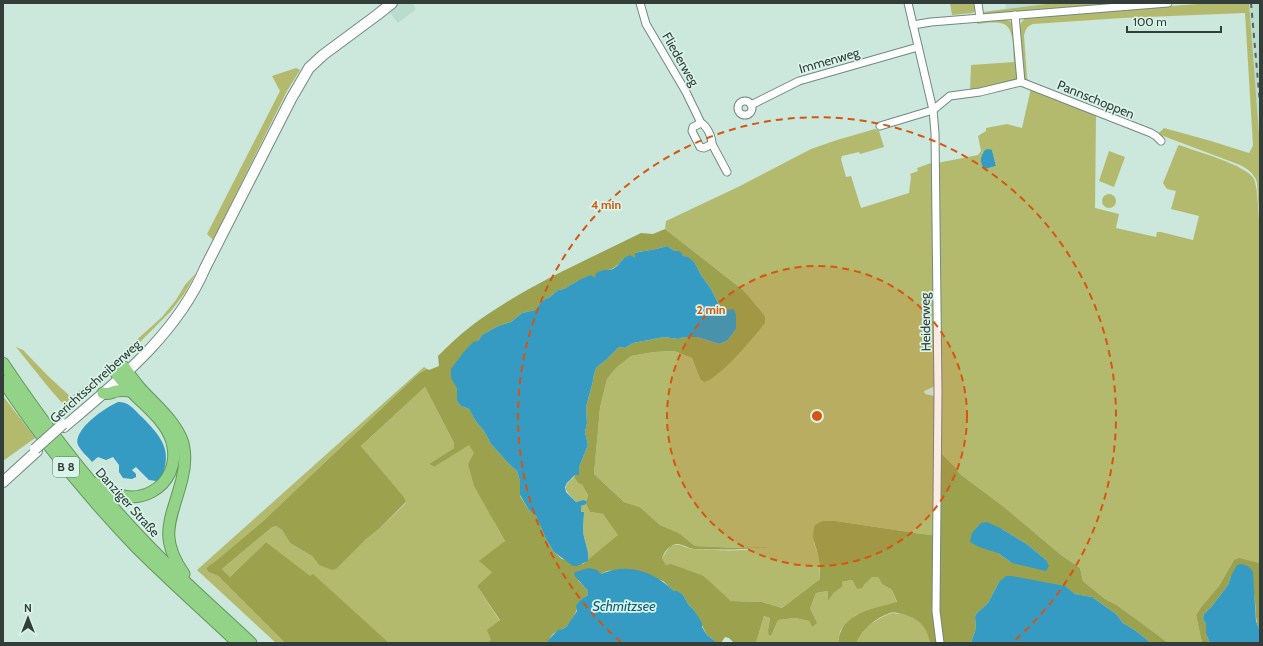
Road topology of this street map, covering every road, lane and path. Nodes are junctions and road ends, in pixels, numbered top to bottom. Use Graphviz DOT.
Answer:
graph roads {
  1 [pos="392,3"];
  2 [pos="648,3"];
  3 [pos="908,3"];
  4 [pos="978,3"];
  5 [pos="1168,3"];
  6 [pos="641,5"];
  7 [pos="1016,15"];
  8 [pos="980,18"];
  9 [pos="913,25"];
  10 [pos="918,47"];
  11 [pos="1021,82"];
  12 [pos="751,105"];
  13 [pos="933,110"];
  14 [pos="701,123"];
  15 [pos="880,126"];
  16 [pos="1161,141"];
  17 [pos="712,144"];
  18 [pos="727,172"];
  19 [pos="3,363"];
  20 [pos="122,372"];
  21 [pos="3,381"];
  22 [pos="132,391"];
  23 [pos="3,392"];
  24 [pos="103,393"];
  25 [pos="17,402"];
  26 [pos="63,425"];
  27 [pos="36,450"];
  28 [pos="85,474"];
  29 [pos="3,475"];
  30 [pos="3,482"];
  31 [pos="189,585"];
  32 [pos="238,643"];
  33 [pos="251,643"];
  34 [pos="940,643"];
  1 -- 20 [label="main road, Gerichtsschreiberweg"];
  2 -- 6 [label="street, Fliederweg"];
  3 -- 9 [label="street, Heiderweg"];
  4 -- 8 [label="street"];
  5 -- 7 [label="street"];
  6 -- 14 [label="street, Fliederweg"];
  7 -- 8 [label="street"];
  7 -- 11 [label="street"];
  8 -- 9 [label="street"];
  9 -- 10 [label="street, Heiderweg"];
  10 -- 12 [label="street, Immenweg"];
  10 -- 13 [label="street, Heiderweg"];
  11 -- 13 [label="street"];
  11 -- 16 [label="street, Pannschoppen"];
  13 -- 15 [label="street"];
  13 -- 34 [label="street, Heiderweg"];
  14 -- 17 [label="street, Fliederweg"];
  14 -- 17 [label="street"];
  17 -- 18 [label="street, Fliederweg"];
  19 -- 28 [label="highway, Danziger Straße / B 8"];
  20 -- 22 [label="highway"];
  20 -- 24 [label="main road, Gerichtsschreiberweg"];
  20 -- 26 [label="main road, Gerichtsschreiberweg"];
  20 -- 31 [label="highway"];
  21 -- 25 [label="highway, Danziger Straße / B 8"];
  22 -- 24 [label="highway"];
  22 -- 28 [label="highway"];
  23 -- 25 [label="highway"];
  24 -- 26 [label="main road, Gerichtsschreiberweg"];
  25 -- 32 [label="highway, Danziger Straße / B 8"];
  26 -- 27 [label="main road, Gerichtsschreiberweg, bridge"];
  27 -- 29 [label="main road, Gerichtsschreiberweg"];
  27 -- 30 [label="main road, Gerichtsschreiberweg"];
  28 -- 31 [label="highway, Danziger Straße / B 8"];
  31 -- 33 [label="highway, Danziger Straße / B 8"];
}
